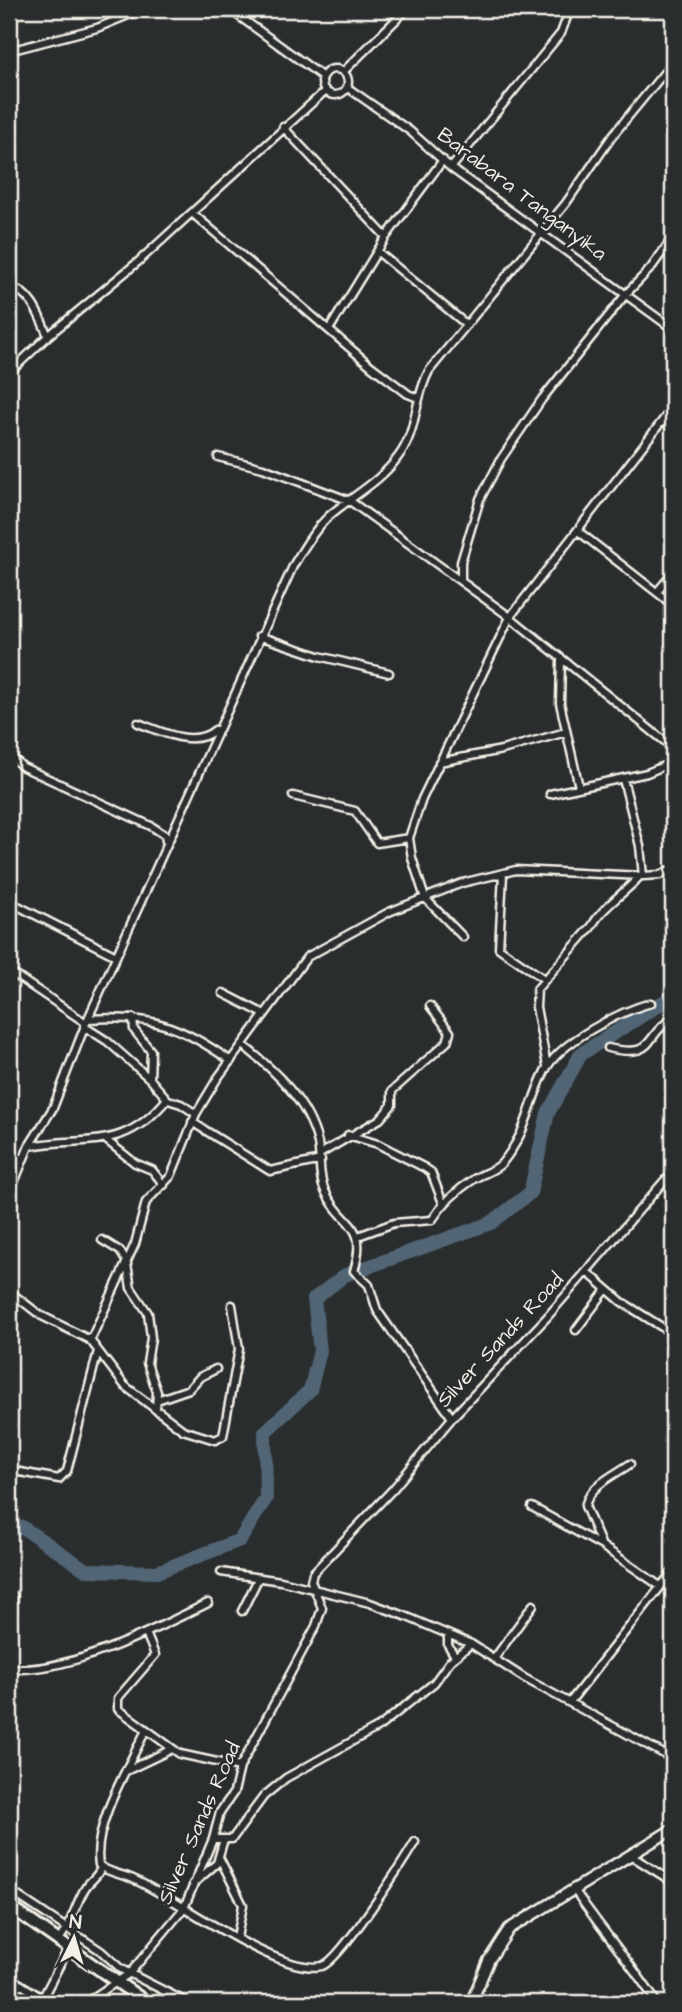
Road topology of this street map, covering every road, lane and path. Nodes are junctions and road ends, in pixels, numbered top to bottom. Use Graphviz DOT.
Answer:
graph roads {
  1 [pos="143,9"];
  2 [pos="229,9"];
  3 [pos="407,9"];
  4 [pos="570,9"];
  5 [pos="9,51"];
  6 [pos="673,62"];
  7 [pos="344,71"];
  8 [pos="664,76"];
  9 [pos="323,77"];
  10 [pos="673,82"];
  11 [pos="348,88"];
  12 [pos="325,91"];
  13 [pos="283,127"];
  14 [pos="443,160"];
  15 [pos="452,168"];
  16 [pos="192,213"];
  17 [pos="541,231"];
  18 [pos="386,237"];
  19 [pos="673,237"];
  20 [pos="378,252"];
  21 [pos="9,287"];
  22 [pos="626,294"];
  23 [pos="467,325"];
  24 [pos="330,328"];
  25 [pos="673,330"];
  26 [pos="48,336"];
  27 [pos="9,373"];
  28 [pos="418,398"];
  29 [pos="673,407"];
  30 [pos="663,420"];
  31 [pos="673,428"];
  32 [pos="218,457"];
  33 [pos="350,501"];
  34 [pos="578,531"];
  35 [pos="673,573"];
  36 [pos="461,579"];
  37 [pos="657,592"];
  38 [pos="673,605"];
  39 [pos="510,617"];
  40 [pos="259,636"];
  41 [pos="561,660"];
  42 [pos="389,673"];
  43 [pos="138,723"];
  44 [pos="217,729"];
  45 [pos="566,732"];
  46 [pos="673,748"];
  47 [pos="9,755"];
  48 [pos="439,762"];
  49 [pos="673,762"];
  50 [pos="623,779"];
  51 [pos="579,787"];
  52 [pos="550,794"];
  53 [pos="293,796"];
  54 [pos="409,838"];
  55 [pos="165,847"];
  56 [pos="673,869"];
  57 [pos="503,874"];
  58 [pos="641,876"];
  59 [pos="425,898"];
  60 [pos="10,902"];
  61 [pos="463,937"];
  62 [pos="116,956"];
  63 [pos="9,971"];
  64 [pos="544,979"];
  65 [pos="223,993"];
  66 [pos="652,1003"];
  67 [pos="430,1006"];
  68 [pos="264,1014"];
  69 [pos="673,1017"];
  70 [pos="133,1018"];
  71 [pos="86,1023"];
  72 [pos="243,1045"];
  73 [pos="608,1048"];
  74 [pos="232,1061"];
  75 [pos="547,1066"];
  76 [pos="150,1079"];
  77 [pos="167,1099"];
  78 [pos="195,1114"];
  79 [pos="192,1122"];
  80 [pos="348,1135"];
  81 [pos="106,1139"];
  82 [pos="30,1146"];
  83 [pos="24,1157"];
  84 [pos="320,1157"];
  85 [pos="9,1162"];
  86 [pos="673,1177"];
  87 [pos="164,1185"];
  88 [pos="9,1195"];
  89 [pos="443,1203"];
  90 [pos="358,1236"];
  91 [pos="102,1240"];
  92 [pos="126,1259"];
  93 [pos="587,1272"];
  94 [pos="606,1290"];
  95 [pos="9,1292"];
  96 [pos="232,1305"];
  97 [pos="576,1330"];
  98 [pos="673,1334"];
  99 [pos="90,1341"];
  100 [pos="98,1351"];
  101 [pos="216,1369"];
  102 [pos="157,1399"];
  103 [pos="156,1410"];
  104 [pos="452,1418"];
  105 [pos="631,1464"];
  106 [pos="9,1470"];
  107 [pos="531,1507"];
  108 [pos="602,1546"];
  109 [pos="673,1571"];
  110 [pos="221,1572"];
  111 [pos="257,1579"];
  112 [pos="660,1586"];
  113 [pos="316,1592"];
  114 [pos="13,1596"];
  115 [pos="208,1603"];
  116 [pos="533,1605"];
  117 [pos="242,1611"];
  118 [pos="9,1616"];
  119 [pos="146,1633"];
  120 [pos="448,1635"];
  121 [pos="471,1644"];
  122 [pos="455,1656"];
  123 [pos="494,1659"];
  124 [pos="9,1668"];
  125 [pos="570,1702"];
  126 [pos="146,1730"];
  127 [pos="172,1749"];
  128 [pos="673,1759"];
  129 [pos="240,1767"];
  130 [pos="126,1771"];
  131 [pos="673,1829"];
  132 [pos="213,1839"];
  133 [pos="224,1839"];
  134 [pos="415,1842"];
  135 [pos="630,1855"];
  136 [pos="220,1858"];
  137 [pos="101,1867"];
  138 [pos="673,1882"];
  139 [pos="193,1884"];
  140 [pos="573,1888"];
  141 [pos="9,1889"];
  142 [pos="9,1906"];
  143 [pos="184,1908"];
  144 [pos="68,1929"];
  145 [pos="237,1938"];
  146 [pos="57,1942"];
  147 [pos="68,1949"];
  148 [pos="131,1973"];
  149 [pos="9,1977"];
  150 [pos="116,1983"];
  151 [pos="472,1999"];
  152 [pos="41,2001"];
  153 [pos="50,2003"];
  154 [pos="85,2003"];
  155 [pos="146,2003"];
  156 [pos="188,2003"];
  157 [pos="495,2003"];
  158 [pos="657,2003"];
  1 -- 5 [label="street"];
  2 -- 9 [label="street"];
  3 -- 7 [label="street"];
  4 -- 15 [label="street"];
  6 -- 8 [label="street"];
  7 -- 9 [label="street"];
  7 -- 11 [label="street"];
  8 -- 10 [label="street"];
  8 -- 17 [label="street"];
  9 -- 12 [label="street"];
  11 -- 12 [label="street"];
  11 -- 14 [label="street, Barabara Tanganyika"];
  12 -- 13 [label="street"];
  13 -- 16 [label="street"];
  13 -- 18 [label="street"];
  14 -- 15 [label="street, Barabara Tanganyika"];
  14 -- 18 [label="street"];
  15 -- 17 [label="street, Barabara Tanganyika"];
  16 -- 24 [label="street"];
  16 -- 26 [label="street"];
  17 -- 22 [label="street, Barabara Tanganyika"];
  17 -- 23 [label="street"];
  18 -- 20 [label="street"];
  19 -- 22 [label="street"];
  20 -- 23 [label="street"];
  20 -- 24 [label="street"];
  21 -- 26 [label="street"];
  22 -- 25 [label="street, Barabara Tanganyika"];
  22 -- 36 [label="street"];
  23 -- 28 [label="street"];
  24 -- 28 [label="street"];
  26 -- 27 [label="street"];
  28 -- 33 [label="street"];
  29 -- 30 [label="street"];
  30 -- 31 [label="street"];
  30 -- 34 [label="street"];
  32 -- 33 [label="street"];
  33 -- 36 [label="street"];
  33 -- 40 [label="street"];
  34 -- 37 [label="street"];
  34 -- 39 [label="street"];
  35 -- 37 [label="street"];
  36 -- 39 [label="street"];
  37 -- 38 [label="street"];
  39 -- 41 [label="street"];
  39 -- 48 [label="street"];
  40 -- 42 [label="street"];
  40 -- 44 [label="street"];
  41 -- 45 [label="street"];
  41 -- 46 [label="street"];
  43 -- 44 [label="street"];
  44 -- 55 [label="street"];
  45 -- 48 [label="street"];
  45 -- 51 [label="street"];
  47 -- 55 [label="street"];
  48 -- 54 [label="street"];
  49 -- 50 [label="street"];
  50 -- 51 [label="street"];
  50 -- 58 [label="street"];
  51 -- 52 [label="street"];
  53 -- 54 [label="street"];
  54 -- 59 [label="street"];
  55 -- 62 [label="street"];
  56 -- 58 [label="street"];
  57 -- 58 [label="street"];
  57 -- 59 [label="street"];
  57 -- 64 [label="street"];
  58 -- 64 [label="street"];
  59 -- 61 [label="street"];
  59 -- 68 [label="street"];
  60 -- 62 [label="street"];
  62 -- 71 [label="street"];
  63 -- 71 [label="street"];
  64 -- 75 [label="street"];
  65 -- 68 [label="street"];
  66 -- 75 [label="street"];
  67 -- 80 [label="street"];
  68 -- 72 [label="street"];
  69 -- 73 [label="street"];
  70 -- 71 [label="street"];
  70 -- 74 [label="street"];
  70 -- 76 [label="street"];
  71 -- 76 [label="street"];
  71 -- 82 [label="street"];
  72 -- 74 [label="street"];
  72 -- 84 [label="street"];
  74 -- 78 [label="street"];
  75 -- 89 [label="street"];
  76 -- 77 [label="street"];
  77 -- 78 [label="street"];
  77 -- 81 [label="street"];
  78 -- 79 [label="street"];
  79 -- 84 [label="street"];
  79 -- 87 [label="street"];
  80 -- 84 [label="street"];
  80 -- 89 [label="street"];
  81 -- 82 [label="street"];
  81 -- 87 [label="street"];
  82 -- 83 [label="street"];
  83 -- 85 [label="street"];
  83 -- 88 [label="street"];
  84 -- 90 [label="street"];
  86 -- 93 [label="street, Silver Sands Road"];
  87 -- 92 [label="street"];
  89 -- 90 [label="street"];
  90 -- 104 [label="street"];
  91 -- 92 [label="street"];
  92 -- 99 [label="street"];
  92 -- 102 [label="street"];
  93 -- 94 [label="street, Silver Sands Road"];
  93 -- 104 [label="street, Silver Sands Road"];
  94 -- 97 [label="street"];
  94 -- 98 [label="street, Silver Sands Road"];
  95 -- 99 [label="street"];
  96 -- 103 [label="street"];
  99 -- 100 [label="street"];
  100 -- 103 [label="street"];
  100 -- 106 [label="street"];
  101 -- 102 [label="street"];
  102 -- 103 [label="street"];
  104 -- 113 [label="street, Silver Sands Road"];
  105 -- 108 [label="street"];
  107 -- 108 [label="street"];
  108 -- 112 [label="street"];
  109 -- 112 [label="street"];
  110 -- 111 [label="street"];
  111 -- 113 [label="street"];
  111 -- 117 [label="street"];
  112 -- 125 [label="street"];
  113 -- 120 [label="street"];
  113 -- 129 [label="street, Silver Sands Road"];
  114 -- 118 [label="street"];
  115 -- 119 [label="street"];
  116 -- 123 [label="street"];
  119 -- 124 [label="street"];
  119 -- 126 [label="street"];
  120 -- 121 [label="street"];
  120 -- 122 [label="street"];
  121 -- 122 [label="street"];
  121 -- 123 [label="street"];
  122 -- 133 [label="street"];
  123 -- 125 [label="street"];
  125 -- 128 [label="street"];
  126 -- 127 [label="street"];
  126 -- 130 [label="street"];
  127 -- 129 [label="street"];
  127 -- 130 [label="street"];
  129 -- 132 [label="street, Silver Sands Road"];
  130 -- 137 [label="street"];
  131 -- 135 [label="street"];
  132 -- 133 [label="street"];
  132 -- 139 [label="street, Silver Sands Road"];
  133 -- 136 [label="street"];
  134 -- 145 [label="street"];
  135 -- 138 [label="street"];
  135 -- 140 [label="street"];
  136 -- 139 [label="street"];
  136 -- 145 [label="street"];
  137 -- 143 [label="street"];
  137 -- 144 [label="street"];
  139 -- 143 [label="street, Silver Sands Road"];
  140 -- 151 [label="street"];
  140 -- 158 [label="street"];
  141 -- 144 [label="street"];
  142 -- 146 [label="highway"];
  143 -- 145 [label="street"];
  143 -- 148 [label="street, Silver Sands Road"];
  144 -- 146 [label="street"];
  144 -- 148 [label="street"];
  146 -- 147 [label="highway"];
  147 -- 150 [label="highway"];
  147 -- 152 [label="street"];
  148 -- 150 [label="street, Silver Sands Road"];
  148 -- 156 [label="street"];
  149 -- 152 [label="street"];
  150 -- 154 [label="street, Silver Sands Road"];
  150 -- 155 [label="highway"];
  151 -- 157 [label="street"];
  152 -- 153 [label="street"];
}
